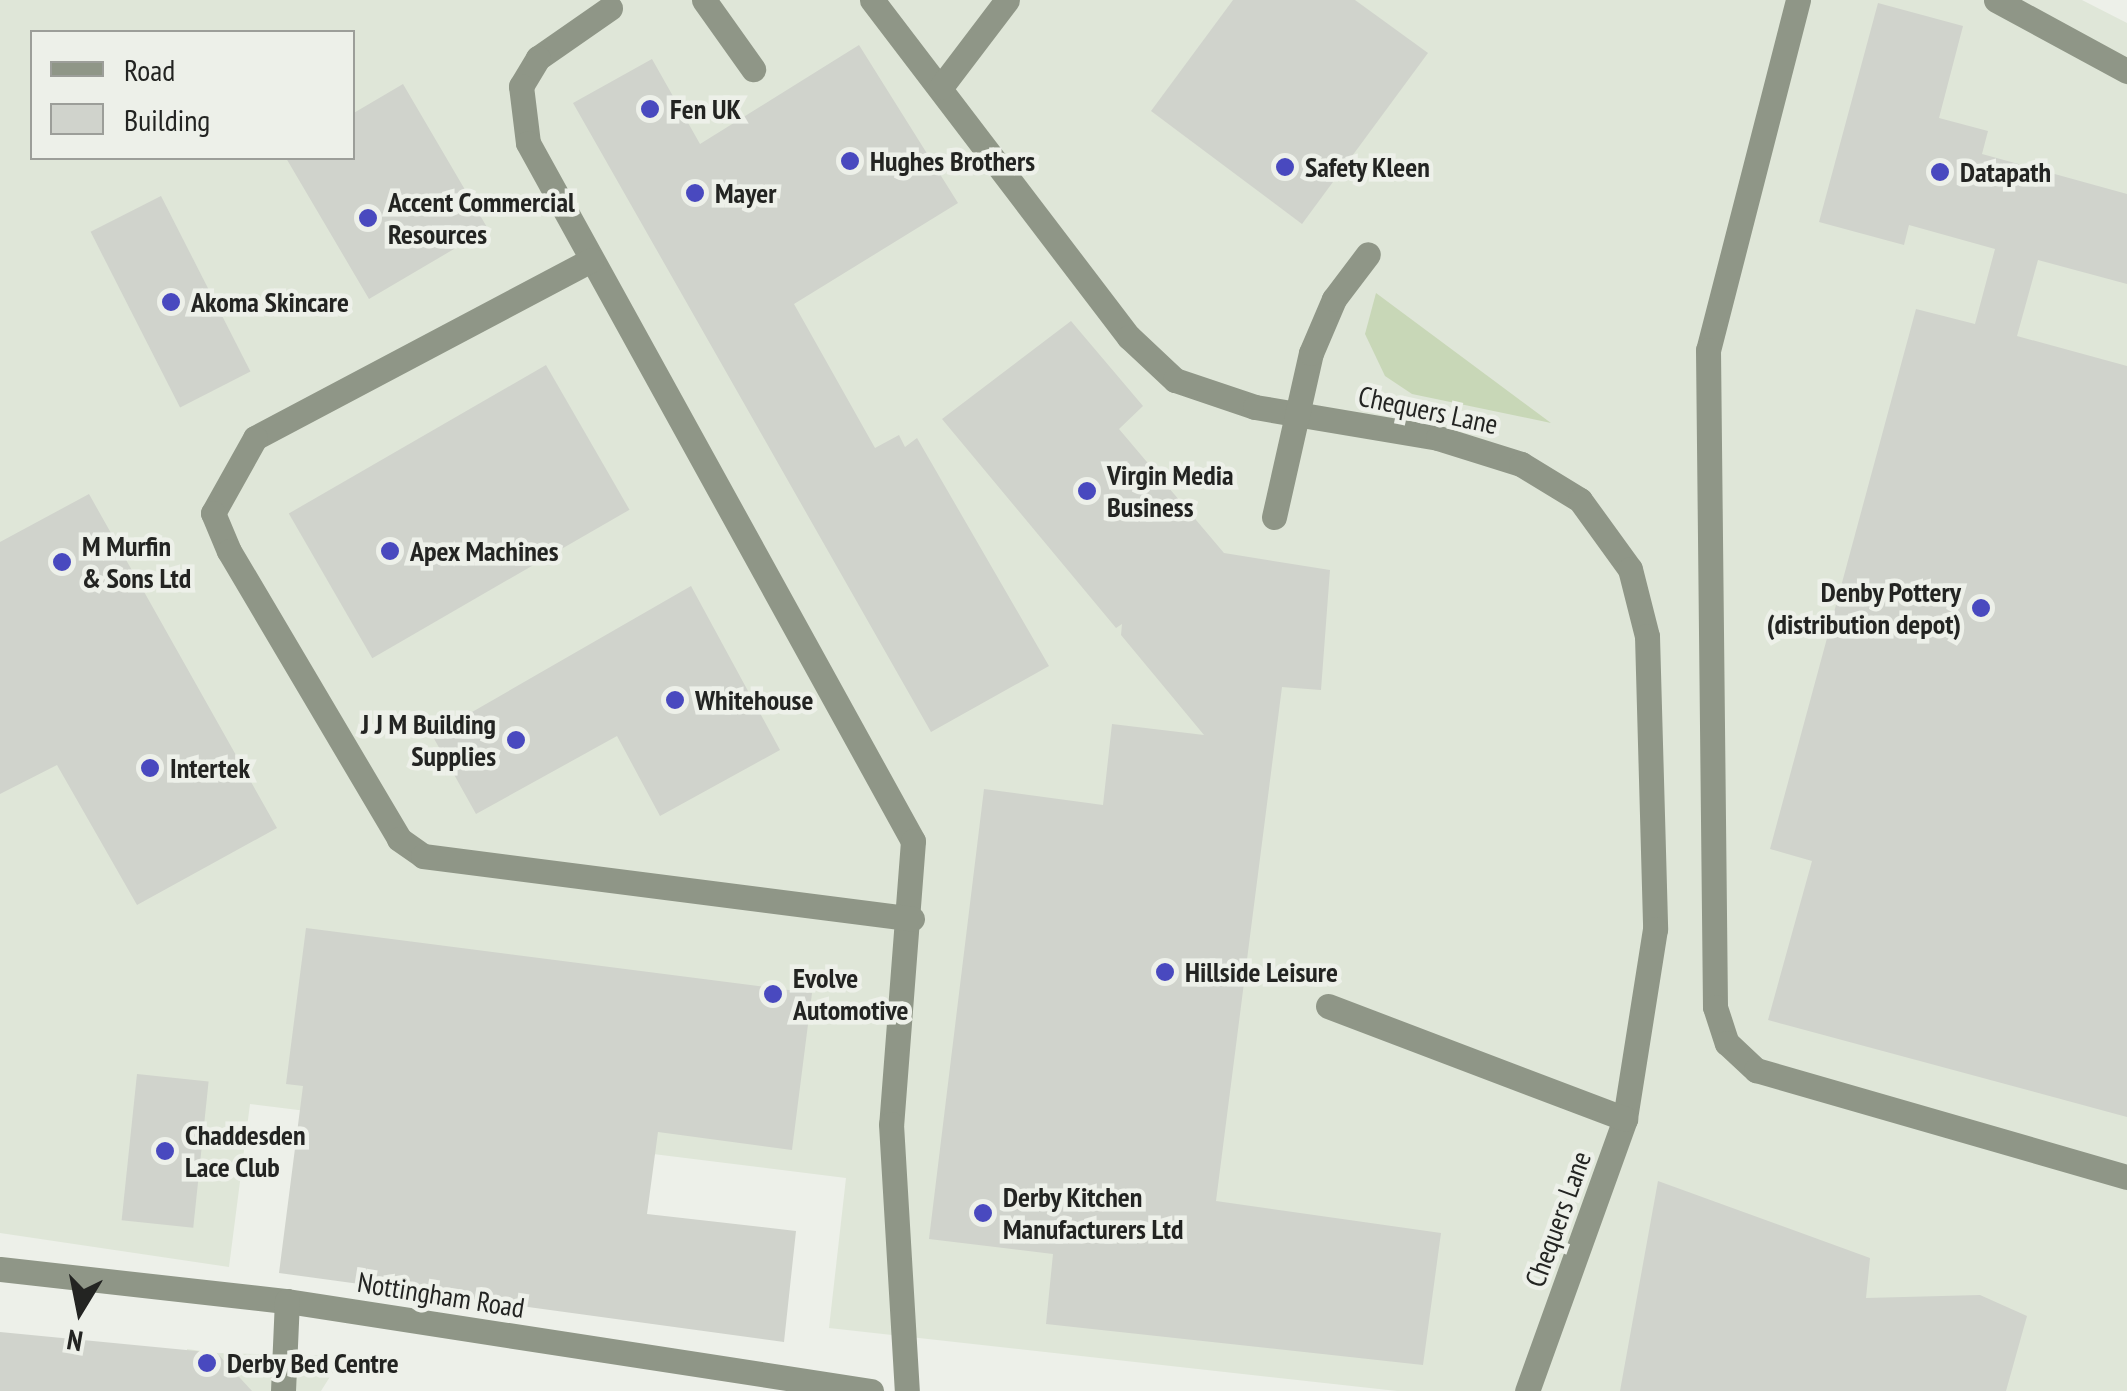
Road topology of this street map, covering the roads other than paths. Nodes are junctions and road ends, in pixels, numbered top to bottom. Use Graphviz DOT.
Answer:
graph roads {
  1 [pos="704,0"];
  2 [pos="872,0"];
  3 [pos="1007,0"];
  4 [pos="1798,0"];
  5 [pos="1996,0"];
  6 [pos="610,8"];
  7 [pos="753,69"];
  8 [pos="2127,71"];
  9 [pos="941,87"];
  10 [pos="1368,254"];
  11 [pos="590,260"];
  12 [pos="1296,415"];
  13 [pos="1274,518"];
  14 [pos="912,919"];
  15 [pos="1328,1006"];
  16 [pos="1625,1119"];
  17 [pos="2127,1177"];
  18 [pos="0,1270"];
  19 [pos="287,1301"];
  20 [pos="283,1391"];
  21 [pos="871,1391"];
  22 [pos="907,1391"];
  23 [pos="1527,1391"];
  1 -- 7 [label="street"];
  2 -- 9 [label="street, Chequers Lane"];
  3 -- 9 [label="street"];
  4 -- 17 [label="street"];
  5 -- 8 [label="street"];
  6 -- 11 [label="street"];
  9 -- 12 [label="street, Chequers Lane"];
  10 -- 12 [label="street"];
  11 -- 14 [label="street"];
  11 -- 14 [label="street"];
  12 -- 13 [label="street"];
  12 -- 16 [label="street, Chequers Lane"];
  14 -- 22 [label="street"];
  15 -- 16 [label="street"];
  16 -- 23 [label="street, Chequers Lane"];
  18 -- 19 [label="street, Nottingham Road"];
  19 -- 20 [label="street"];
  19 -- 21 [label="street, Nottingham Road"];
}
